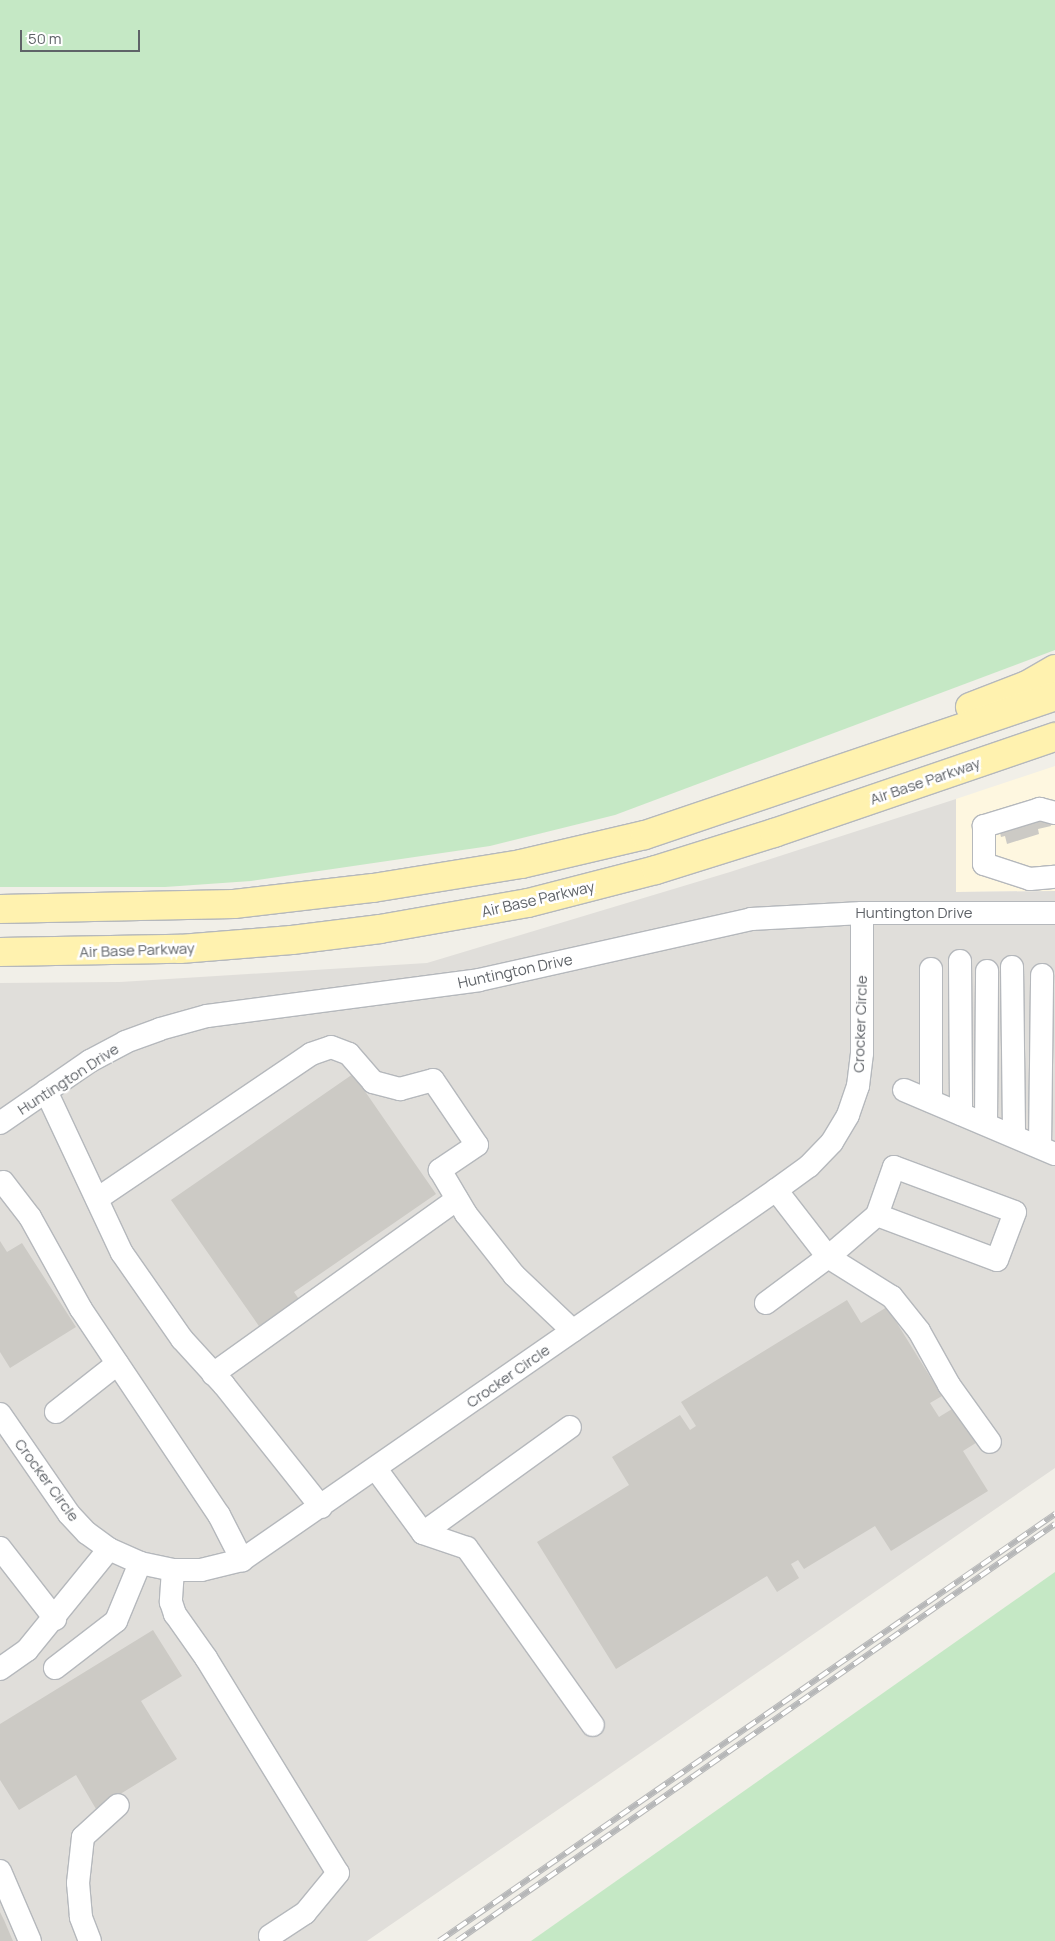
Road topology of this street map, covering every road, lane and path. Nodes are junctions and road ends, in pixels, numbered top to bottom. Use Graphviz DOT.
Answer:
graph roads {
  1 [pos="1055,669"];
  2 [pos="1055,696"];
  3 [pos="1055,737"];
  4 [pos="1055,756"];
  5 [pos="813,780"];
  6 [pos="837,812"];
  7 [pos="1055,812"];
  8 [pos="1055,877"];
  9 [pos="0,909"];
  10 [pos="862,913"];
  11 [pos="1055,913"];
  12 [pos="0,952"];
  13 [pos="960,961"];
  14 [pos="1012,967"];
  15 [pos="931,969"];
  16 [pos="987,971"];
  17 [pos="1042,975"];
  18 [pos="904,1090"];
  19 [pos="46,1091"];
  20 [pos="931,1101"];
  21 [pos="961,1114"];
  22 [pos="0,1123"];
  23 [pos="986,1124"];
  24 [pos="1014,1136"];
  25 [pos="1047,1150"];
  26 [pos="3,1182"];
  27 [pos="776,1190"];
  28 [pos="457,1198"];
  29 [pos="97,1199"];
  30 [pos="877,1215"];
  31 [pos="828,1257"];
  32 [pos="766,1303"];
  33 [pos="573,1331"];
  34 [pos="117,1364"];
  35 [pos="213,1374"];
  36 [pos="56,1412"];
  37 [pos="0,1414"];
  38 [pos="570,1427"];
  39 [pos="990,1442"];
  40 [pos="376,1469"];
  41 [pos="321,1508"];
  42 [pos="423,1533"];
  43 [pos="0,1548"];
  44 [pos="109,1549"];
  45 [pos="242,1560"];
  46 [pos="140,1563"];
  47 [pos="173,1570"];
  48 [pos="55,1619"];
  49 [pos="55,1668"];
  50 [pos="0,1669"];
  51 [pos="593,1725"];
  52 [pos="118,1805"];
  53 [pos="0,1871"];
  54 [pos="270,1936"];
  55 [pos="30,1941"];
  56 [pos="90,1941"];
  1 -- 5 [label="main road"];
  2 -- 5 [label="main road"];
  3 -- 6 [label="main road, Air Base Parkway"];
  4 -- 6 [label="main road"];
  5 -- 9 [label="main road"];
  6 -- 12 [label="main road, Air Base Parkway"];
  7 -- 8 [label="street"];
  10 -- 11 [label="street, Huntington Drive"];
  10 -- 19 [label="street, Huntington Drive"];
  10 -- 27 [label="street, Crocker Circle"];
  13 -- 21 [label="street"];
  14 -- 24 [label="street"];
  15 -- 20 [label="street"];
  16 -- 23 [label="street"];
  17 -- 25 [label="street"];
  18 -- 20 [label="street"];
  19 -- 22 [label="street, Huntington Drive"];
  19 -- 29 [label="street"];
  20 -- 21 [label="street"];
  21 -- 23 [label="street"];
  23 -- 24 [label="street"];
  24 -- 25 [label="street"];
  26 -- 34 [label="street"];
  27 -- 31 [label="street"];
  27 -- 33 [label="street, Crocker Circle"];
  28 -- 29 [label="street"];
  28 -- 33 [label="street"];
  28 -- 35 [label="street"];
  29 -- 35 [label="street"];
  30 -- 30 [label="street"];
  30 -- 31 [label="street"];
  31 -- 32 [label="street"];
  31 -- 39 [label="street"];
  33 -- 40 [label="street, Crocker Circle"];
  34 -- 36 [label="street"];
  34 -- 45 [label="street"];
  35 -- 41 [label="street"];
  37 -- 44 [label="street, Crocker Circle"];
  38 -- 42 [label="street"];
  40 -- 41 [label="street, Crocker Circle"];
  40 -- 42 [label="street"];
  41 -- 45 [label="street, Crocker Circle"];
  42 -- 51 [label="street"];
  43 -- 48 [label="street"];
  44 -- 46 [label="street, Crocker Circle"];
  44 -- 48 [label="street"];
  45 -- 47 [label="street, Crocker Circle"];
  46 -- 47 [label="street, Crocker Circle"];
  46 -- 49 [label="street"];
  47 -- 54 [label="street"];
  48 -- 50 [label="street"];
  52 -- 56 [label="street"];
  53 -- 55 [label="street"];
}
